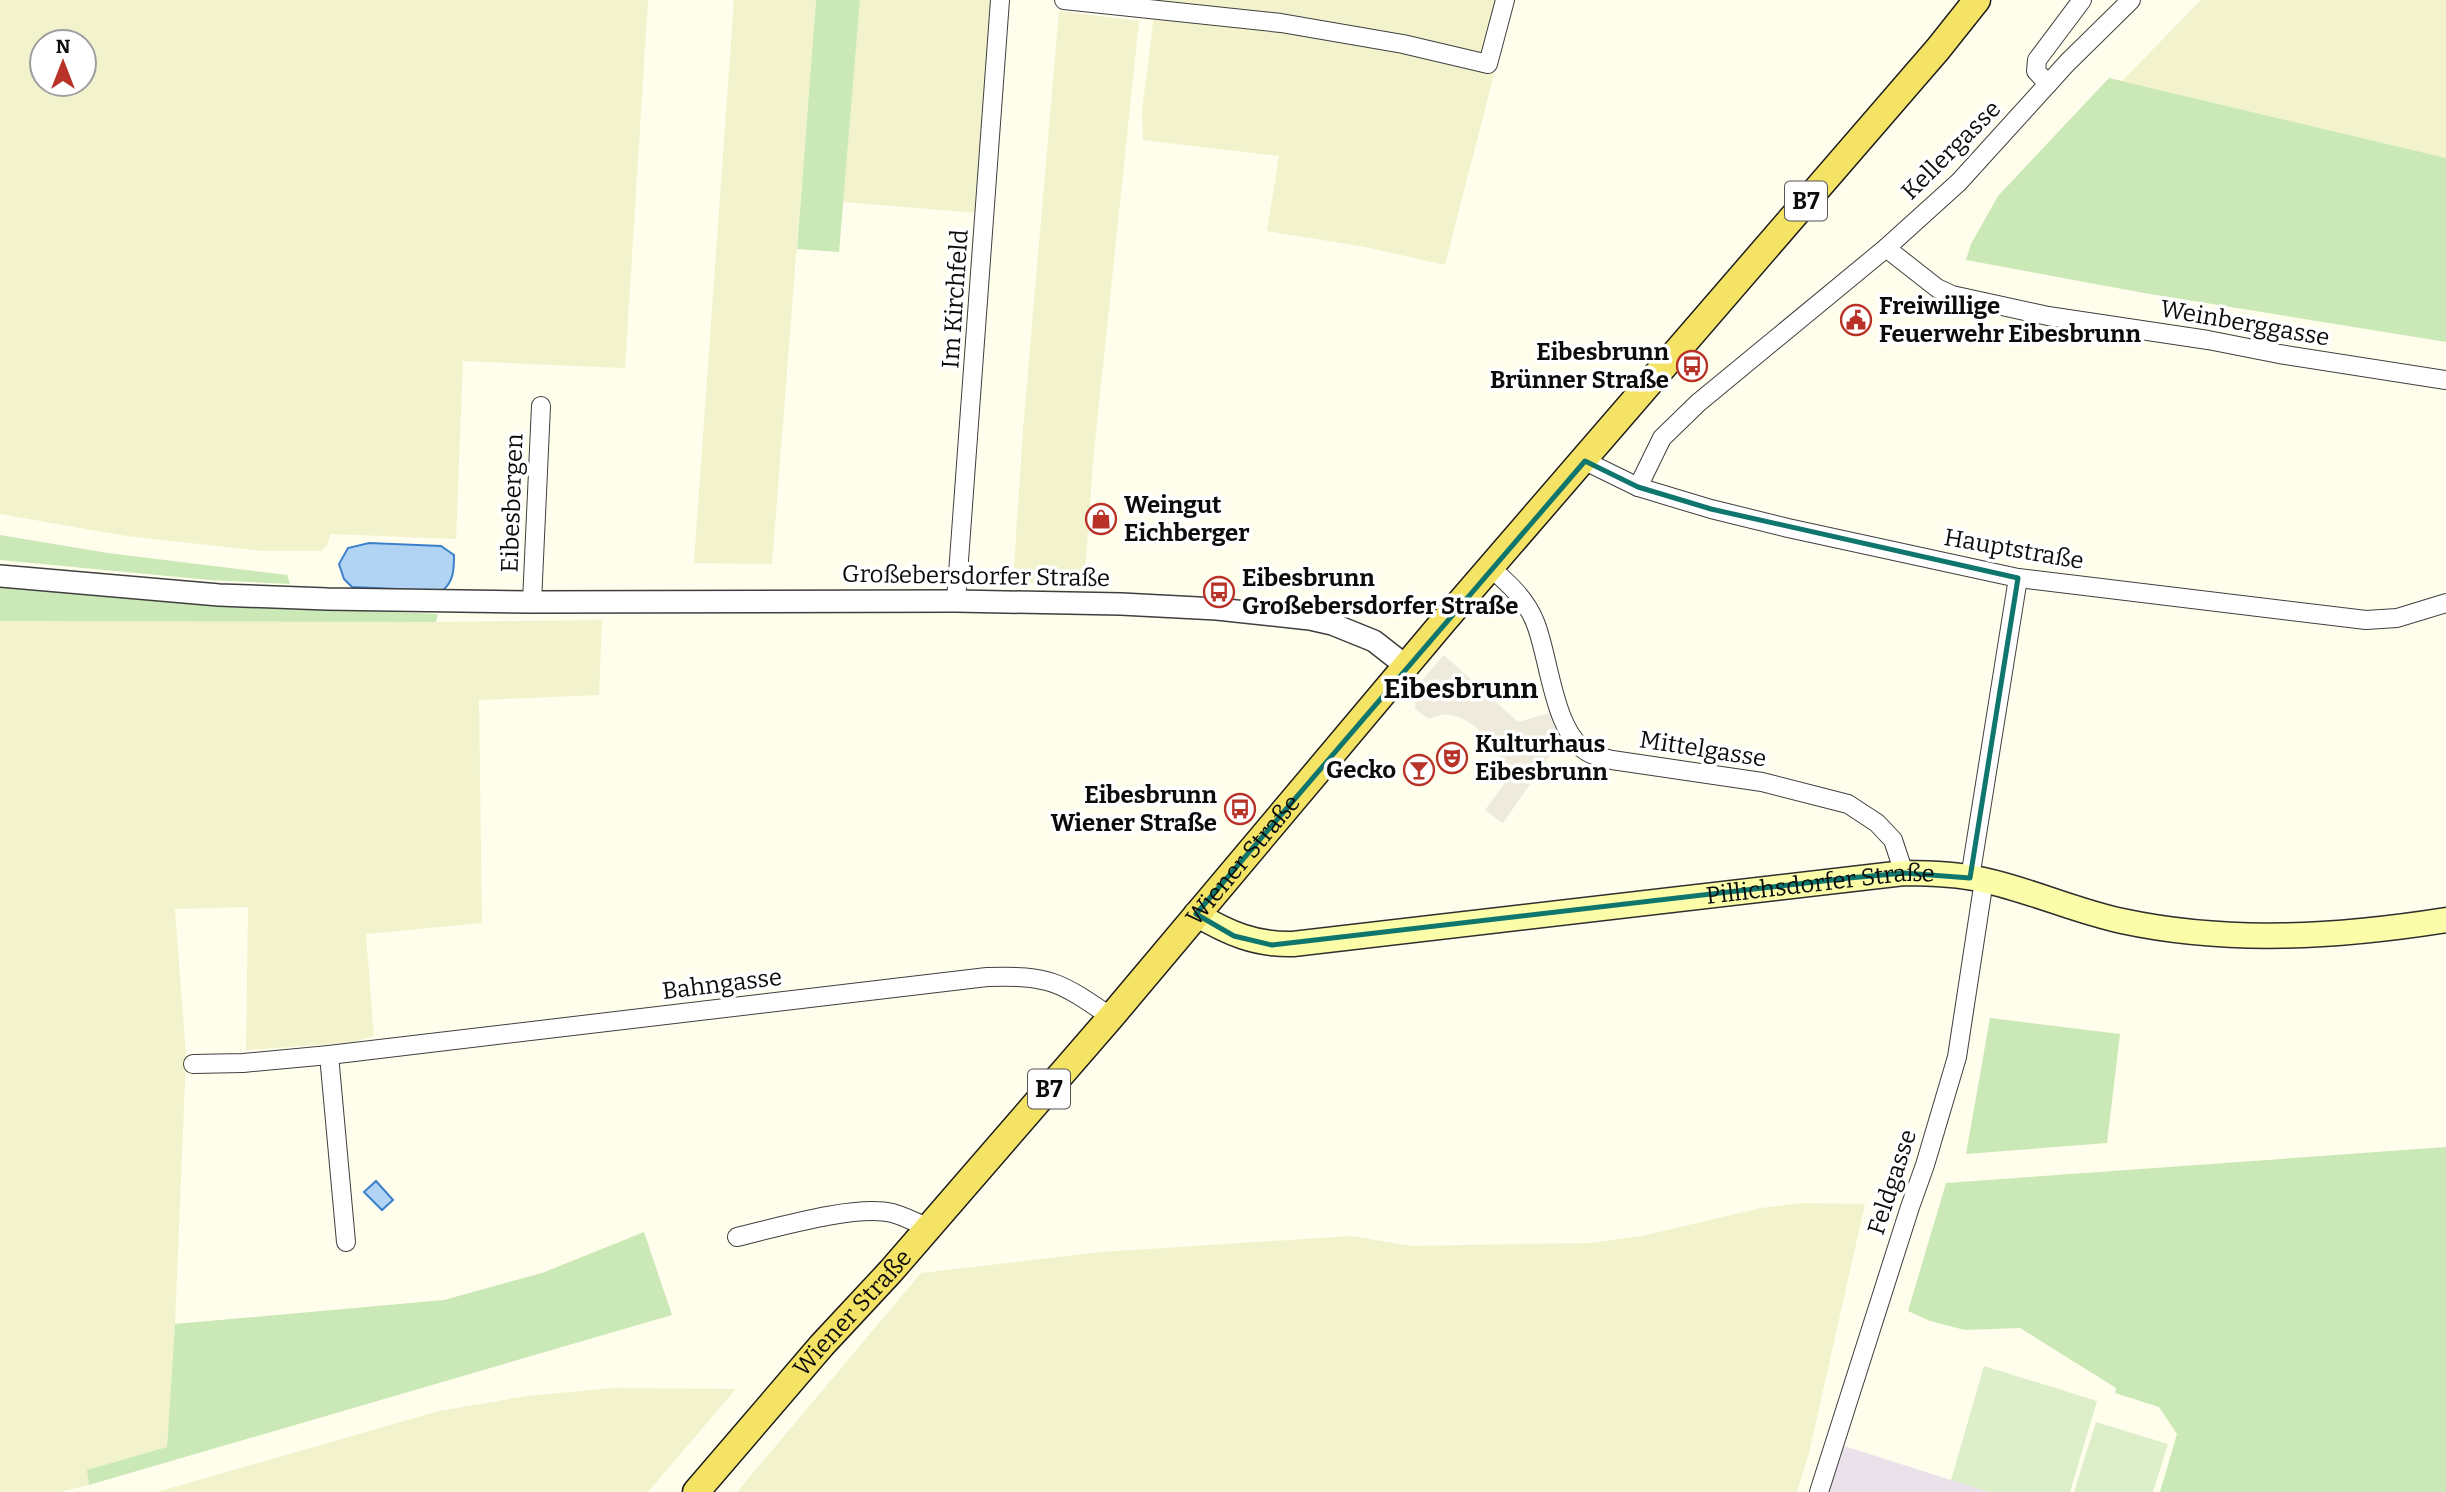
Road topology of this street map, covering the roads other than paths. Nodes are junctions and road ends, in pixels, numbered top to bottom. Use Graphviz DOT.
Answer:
graph roads {
  1 [pos="1000,0"];
  2 [pos="1064,0"];
  3 [pos="1505,0"];
  4 [pos="1977,0"];
  5 [pos="2082,0"];
  6 [pos="2131,0"];
  7 [pos="1148,5"];
  8 [pos="2048,84"];
  9 [pos="1886,248"];
  10 [pos="2446,380"];
  11 [pos="541,405"];
  12 [pos="1585,461"];
  13 [pos="1638,487"];
  14 [pos="1491,568"];
  15 [pos="0,576"];
  16 [pos="2018,578"];
  17 [pos="956,601"];
  18 [pos="532,602"];
  19 [pos="2446,603"];
  20 [pos="1406,666"];
  21 [pos="1904,873"];
  22 [pos="1977,879"];
  23 [pos="1196,914"];
  24 [pos="2446,920"];
  25 [pos="1111,1017"];
  26 [pos="329,1055"];
  27 [pos="193,1064"];
  28 [pos="928,1227"];
  29 [pos="737,1237"];
  30 [pos="346,1242"];
  31 [pos="696,1492"];
  32 [pos="1819,1492"];
  1 -- 17 [label="street, Im Kirchfeld"];
  2 -- 7 [label="street"];
  3 -- 7 [label="street"];
  4 -- 12 [label="main road, B7"];
  5 -- 8 [label="street"];
  6 -- 8 [label="street, Kellergasse"];
  8 -- 9 [label="street, Kellergasse"];
  9 -- 10 [label="street, Weinberggasse"];
  9 -- 13 [label="street, Kellergasse"];
  11 -- 18 [label="street, Eibesbergen"];
  12 -- 13 [label="street, Hauptstraße"];
  12 -- 14 [label="main road, Wiener Straße / B7"];
  13 -- 16 [label="street, Hauptstraße"];
  14 -- 20 [label="main road, Wiener Straße / B7"];
  14 -- 21 [label="street, Mittelgasse"];
  15 -- 18 [label="street, Großebersdorfer Straße"];
  16 -- 19 [label="street, Hauptstraße"];
  16 -- 22 [label="street, Feldgasse"];
  17 -- 18 [label="street, Großebersdorfer Straße"];
  17 -- 20 [label="street, Großebersdorfer Straße"];
  20 -- 23 [label="main road, Wiener Straße / B7"];
  21 -- 22 [label="main road, Pillichsdorfer Straße"];
  21 -- 23 [label="main road, Pillichsdorfer Straße"];
  22 -- 24 [label="main road, Pillichsdorfer Straße"];
  22 -- 32 [label="street, Feldgasse"];
  23 -- 25 [label="main road, Wiener Straße / B7"];
  25 -- 26 [label="street, Bahngasse"];
  25 -- 28 [label="main road, Wiener Straße / B7"];
  26 -- 27 [label="street, Bahngasse"];
  26 -- 30 [label="street"];
  28 -- 29 [label="street, Wiener Straße"];
  28 -- 31 [label="main road, Wiener Straße / B7"];
}
